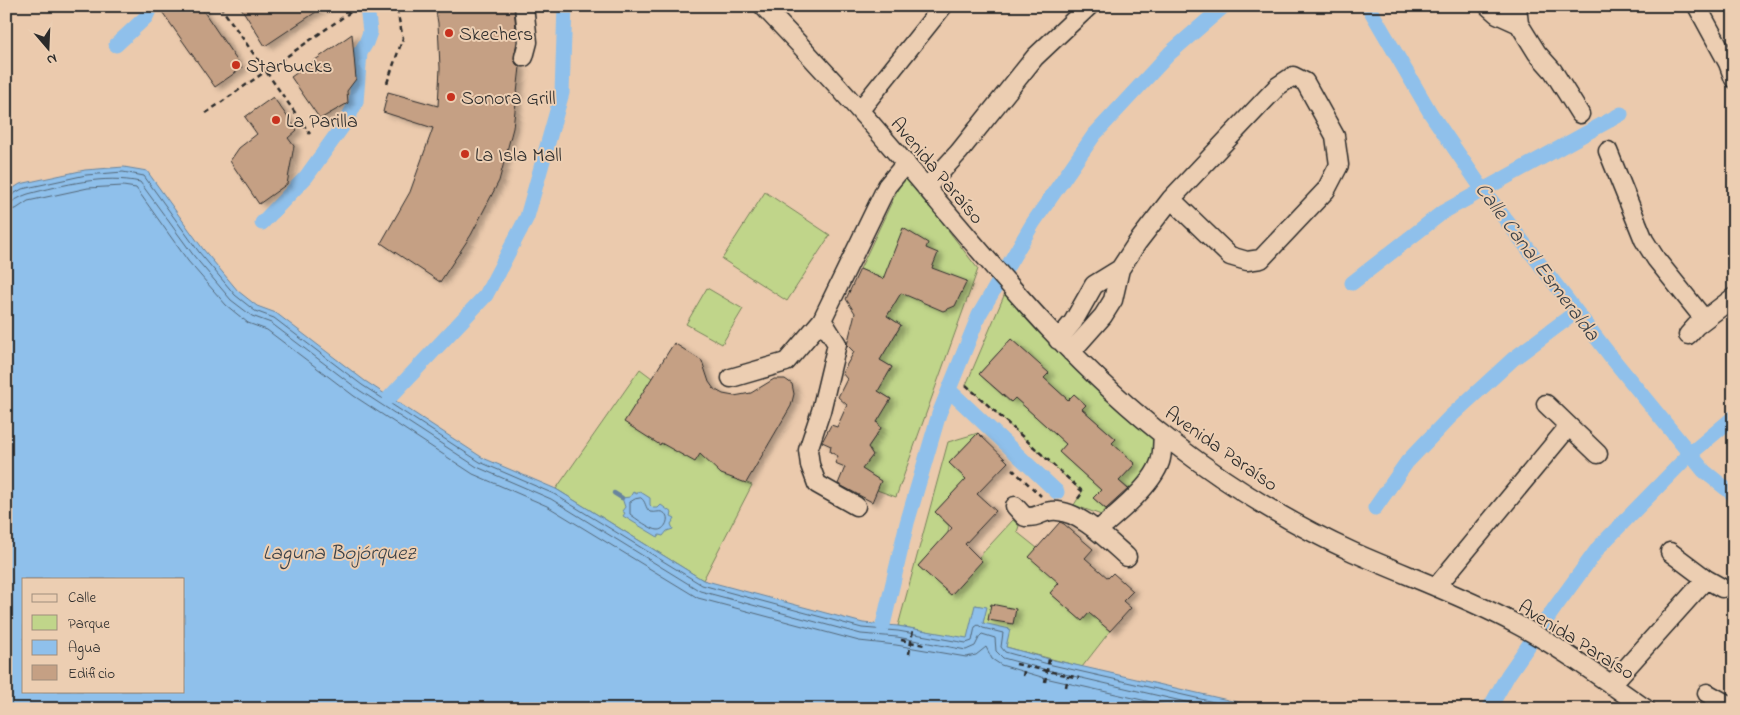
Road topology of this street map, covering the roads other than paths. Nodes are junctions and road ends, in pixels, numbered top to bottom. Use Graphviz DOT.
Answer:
graph roads {
  1 [pos="524,6"];
  2 [pos="763,6"];
  3 [pos="943,6"];
  4 [pos="1089,6"];
  5 [pos="1488,6"];
  6 [pos="1517,6"];
  7 [pos="1697,6"];
  8 [pos="1519,24"];
  9 [pos="524,57"];
  10 [pos="1732,67"];
  11 [pos="860,110"];
  12 [pos="1580,114"];
  13 [pos="1608,152"];
  14 [pos="906,164"];
  15 [pos="926,188"];
  16 [pos="1172,199"];
  17 [pos="1120,269"];
  18 [pos="1734,297"];
  19 [pos="1704,319"];
  20 [pos="822,320"];
  21 [pos="1688,335"];
  22 [pos="1065,346"];
  23 [pos="731,378"];
  24 [pos="1546,404"];
  25 [pos="1569,426"];
  26 [pos="1163,435"];
  27 [pos="1598,454"];
  28 [pos="856,506"];
  29 [pos="1015,506"];
  30 [pos="1097,531"];
  31 [pos="1670,552"];
  32 [pos="1127,557"];
  33 [pos="1706,579"];
  34 [pos="1436,587"];
  35 [pos="1722,588"];
  36 [pos="1611,685"];
  37 [pos="1707,693"];
  38 [pos="1734,708"];
  39 [pos="1646,709"];
  1 -- 9 [label="street"];
  2 -- 11 [label="street, Avenida Paraíso"];
  3 -- 11 [label="street"];
  4 -- 15 [label="street"];
  5 -- 8 [label="street"];
  6 -- 8 [label="street"];
  7 -- 10 [label="street"];
  8 -- 12 [label="street"];
  11 -- 14 [label="street, Avenida Paraíso"];
  13 -- 19 [label="street"];
  14 -- 15 [label="street, Avenida Paraíso"];
  14 -- 20 [label="street"];
  15 -- 22 [label="street, Avenida Paraíso"];
  16 -- 16 [label="street"];
  16 -- 17 [label="street"];
  17 -- 22 [label="street"];
  17 -- 22 [label="street"];
  18 -- 19 [label="street"];
  19 -- 21 [label="street"];
  20 -- 23 [label="street"];
  20 -- 28 [label="street"];
  22 -- 26 [label="street, Avenida Paraíso"];
  24 -- 25 [label="street"];
  25 -- 27 [label="street"];
  25 -- 34 [label="street"];
  26 -- 30 [label="street"];
  26 -- 34 [label="street, Avenida Paraíso"];
  29 -- 30 [label="street"];
  30 -- 32 [label="street"];
  31 -- 33 [label="street"];
  33 -- 35 [label="street"];
  33 -- 36 [label="street"];
  34 -- 36 [label="street, Avenida Paraíso"];
  36 -- 39 [label="street, Avenida Paraíso"];
  37 -- 38 [label="street"];
}
